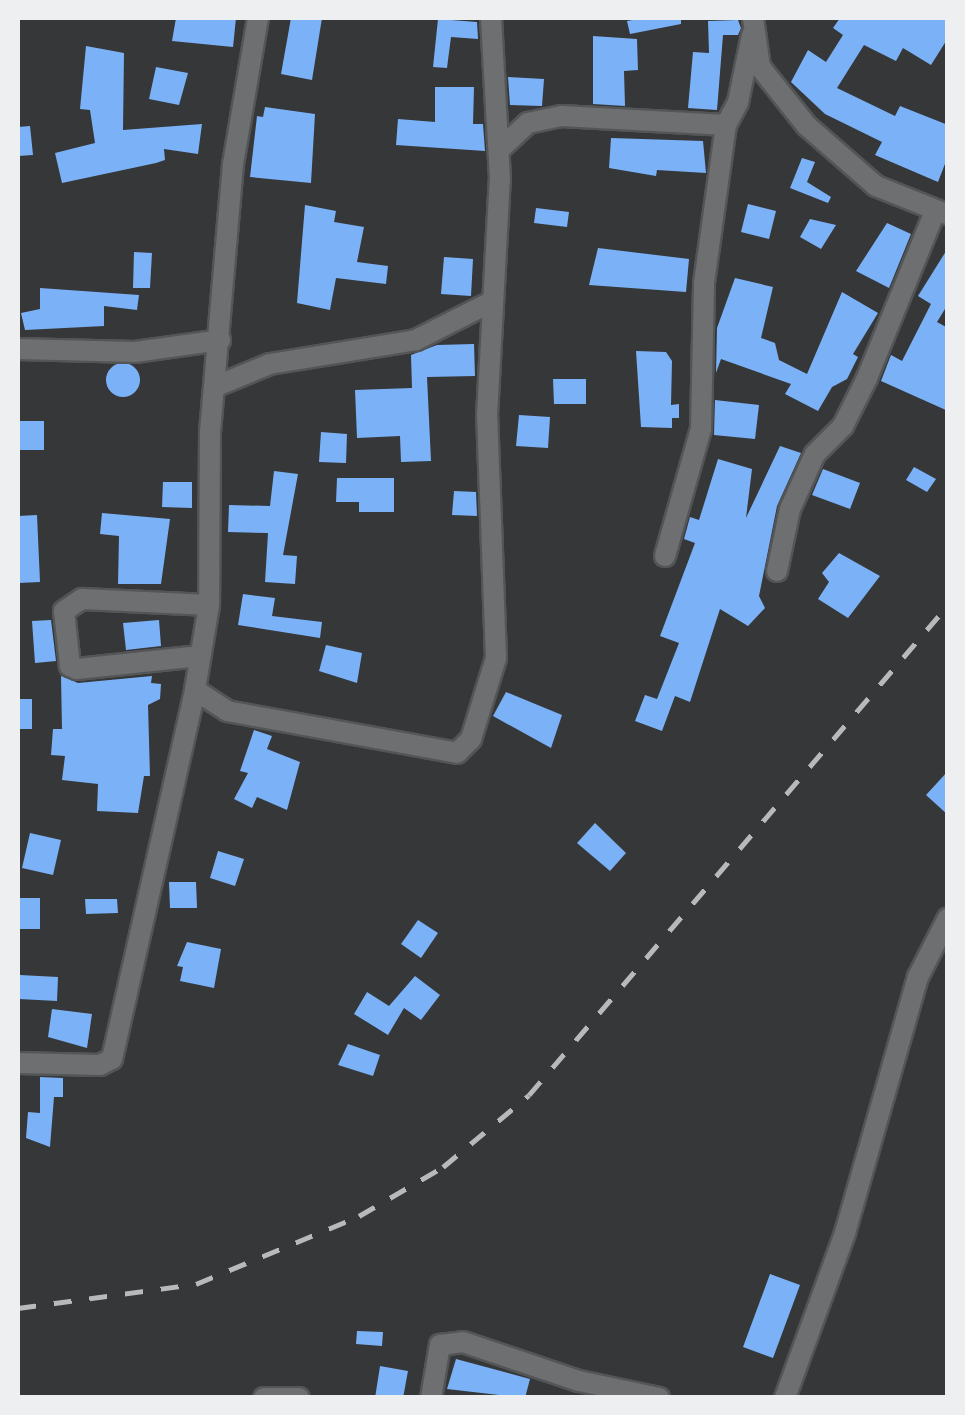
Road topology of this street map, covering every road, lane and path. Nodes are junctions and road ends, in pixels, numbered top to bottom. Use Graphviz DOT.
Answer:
graph roads {
  1 [pos="258,18"];
  2 [pos="491,18"];
  3 [pos="753,26"];
  4 [pos="726,125"];
  5 [pos="499,150"];
  6 [pos="941,213"];
  7 [pos="493,301"];
  8 [pos="220,340"];
  9 [pos="18,349"];
  10 [pos="219,385"];
  11 [pos="665,556"];
  12 [pos="778,571"];
  13 [pos="209,605"];
  14 [pos="200,656"];
  15 [pos="195,690"];
  16 [pos="948,918"];
  17 [pos="18,1063"];
  18 [pos="264,1398"];
  19 [pos="299,1398"];
  20 [pos="431,1398"];
  21 [pos="659,1398"];
  22 [pos="785,1398"];
  1 -- 8 [label="street"];
  2 -- 5 [label="street"];
  3 -- 4 [label="street"];
  3 -- 6 [label="street"];
  4 -- 5 [label="street"];
  4 -- 11 [label="street"];
  5 -- 7 [label="street"];
  6 -- 12 [label="street"];
  7 -- 10 [label="street"];
  7 -- 15 [label="street"];
  8 -- 9 [label="street"];
  8 -- 10 [label="street"];
  10 -- 13 [label="street"];
  13 -- 14 [label="street"];
  13 -- 14 [label="street"];
  14 -- 15 [label="street"];
  15 -- 17 [label="street"];
  16 -- 22 [label="street"];
  18 -- 19 [label="street"];
  20 -- 21 [label="street"];
}
